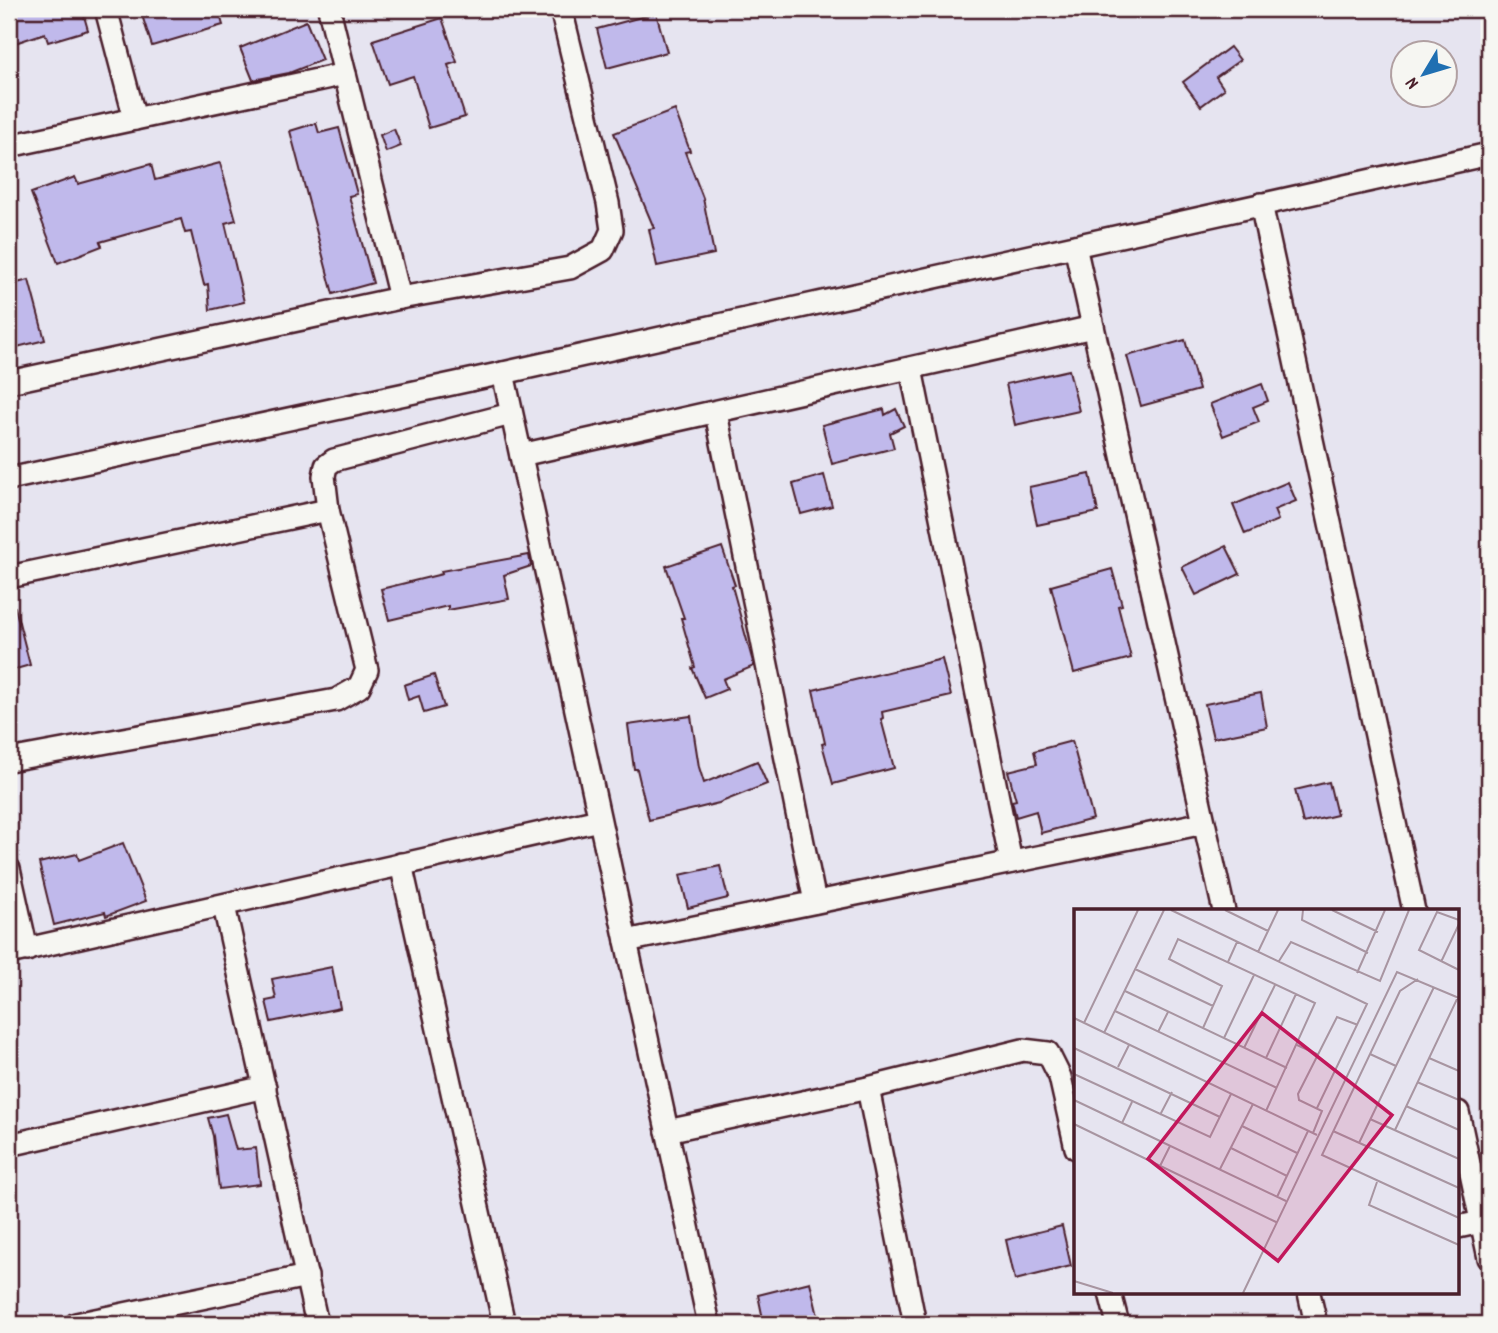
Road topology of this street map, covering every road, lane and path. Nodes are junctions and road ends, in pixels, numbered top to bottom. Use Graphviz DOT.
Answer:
graph roads {
  1 [pos="106,9"];
  2 [pos="329,9"];
  3 [pos="561,9"];
  4 [pos="345,74"];
  5 [pos="135,119"];
  6 [pos="9,146"];
  7 [pos="1489,154"];
  8 [pos="1261,204"];
  9 [pos="1075,246"];
  10 [pos="400,298"];
  11 [pos="1093,327"];
  12 [pos="911,369"];
  13 [pos="503,373"];
  14 [pos="9,383"];
  15 [pos="716,413"];
  16 [pos="512,414"];
  17 [pos="521,456"];
  18 [pos="9,479"];
  19 [pos="328,510"];
  20 [pos="9,576"];
  21 [pos="9,760"];
  22 [pos="600,820"];
  23 [pos="1204,823"];
  24 [pos="1011,862"];
  25 [pos="401,864"];
  26 [pos="9,869"];
  27 [pos="816,902"];
  28 [pos="224,906"];
  29 [pos="1224,909"];
  30 [pos="1414,909"];
  31 [pos="626,941"];
  32 [pos="18,952"];
  33 [pos="265,1087"];
  34 [pos="868,1088"];
  35 [pos="1460,1121"];
  36 [pos="667,1131"];
  37 [pos="1074,1139"];
  38 [pos="9,1145"];
  39 [pos="1482,1222"];
  40 [pos="1460,1227"];
  41 [pos="1489,1258"];
  42 [pos="307,1276"];
  43 [pos="1110,1294"];
  44 [pos="1309,1294"];
  45 [pos="76,1324"];
  46 [pos="317,1324"];
  47 [pos="504,1324"];
  48 [pos="709,1324"];
  49 [pos="915,1324"];
  50 [pos="1118,1324"];
  51 [pos="1316,1324"];
  1 -- 5 [label="street"];
  2 -- 4 [label="street"];
  3 -- 10 [label="street"];
  4 -- 5 [label="street"];
  4 -- 10 [label="street"];
  5 -- 6 [label="street"];
  7 -- 8 [label="street"];
  8 -- 9 [label="street"];
  8 -- 30 [label="street"];
  9 -- 11 [label="street"];
  9 -- 13 [label="street"];
  10 -- 14 [label="street"];
  11 -- 12 [label="street"];
  11 -- 23 [label="street"];
  12 -- 15 [label="street"];
  12 -- 24 [label="street"];
  13 -- 16 [label="street"];
  13 -- 18 [label="street"];
  15 -- 17 [label="street"];
  15 -- 27 [label="street"];
  16 -- 17 [label="street"];
  16 -- 19 [label="street"];
  17 -- 22 [label="street"];
  19 -- 20 [label="street"];
  19 -- 21 [label="street"];
  22 -- 25 [label="street"];
  22 -- 31 [label="street"];
  23 -- 24 [label="street"];
  23 -- 29 [label="street"];
  24 -- 27 [label="street"];
  25 -- 28 [label="street"];
  25 -- 47 [label="street"];
  26 -- 32 [label="street"];
  27 -- 31 [label="street"];
  28 -- 32 [label="street"];
  28 -- 33 [label="street"];
  31 -- 36 [label="street"];
  33 -- 38 [label="street"];
  33 -- 42 [label="street"];
  34 -- 36 [label="street"];
  34 -- 37 [label="street"];
  34 -- 49 [label="street"];
  35 -- 39 [label="street"];
  36 -- 48 [label="street"];
  39 -- 40 [label="street"];
  39 -- 41 [label="street"];
  42 -- 45 [label="street"];
  42 -- 46 [label="street"];
  43 -- 50 [label="street"];
  44 -- 51 [label="street"];
}
